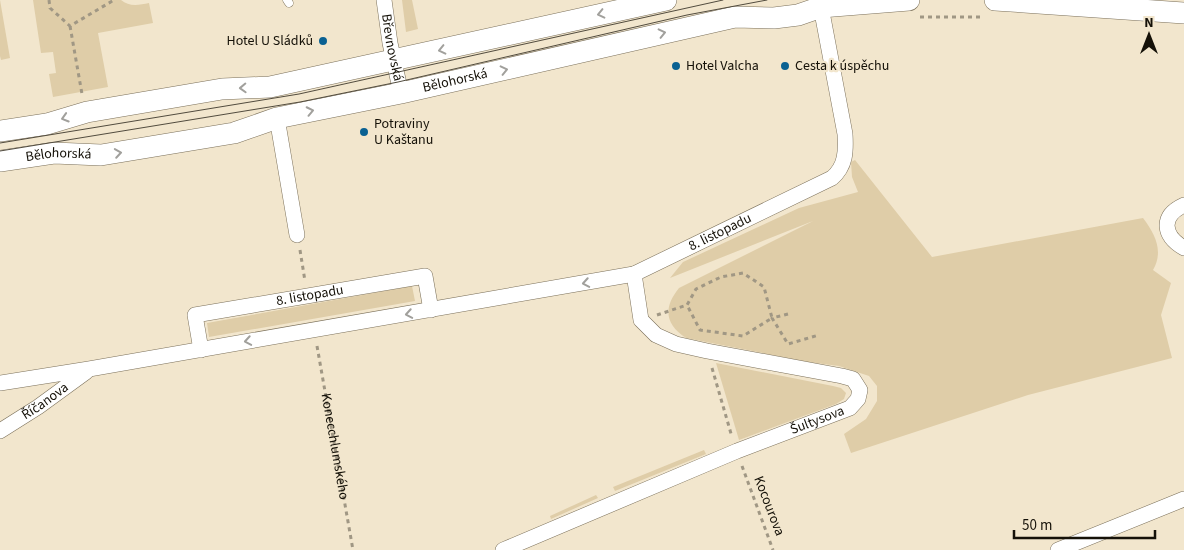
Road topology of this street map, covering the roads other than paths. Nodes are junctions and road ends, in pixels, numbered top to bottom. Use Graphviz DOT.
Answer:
graph roads {
  1 [pos="384,0"];
  2 [pos="666,0"];
  3 [pos="909,0"];
  4 [pos="995,0"];
  5 [pos="821,7"];
  6 [pos="1184,13"];
  7 [pos="393,61"];
  8 [pos="401,93"];
  9 [pos="276,118"];
  10 [pos="0,131"];
  11 [pos="0,161"];
  12 [pos="1184,205"];
  13 [pos="297,235"];
  14 [pos="1184,248"];
  15 [pos="634,274"];
  16 [pos="431,310"];
  17 [pos="201,350"];
  18 [pos="89,369"];
  19 [pos="0,383"];
  20 [pos="0,431"];
  21 [pos="1184,499"];
  22 [pos="503,550"];
  23 [pos="1058,550"];
  1 -- 7 [label="street, Břevnovská"];
  2 -- 7 [label="street, one-way"];
  3 -- 5 [label="street, Bělohorská"];
  4 -- 6 [label="street"];
  8 -- 5 [label="street, Bělohorská, one-way"];
  5 -- 15 [label="street, 8. listopadu"];
  7 -- 8 [label="street, Břevnovská"];
  7 -- 10 [label="street, one-way"];
  9 -- 8 [label="street, Bělohorská, one-way"];
  11 -- 9 [label="street, Bělohorská, one-way"];
  9 -- 13 [label="street"];
  12 -- 14 [label="street"];
  15 -- 16 [label="street, 8. listopadu, one-way"];
  15 -- 22 [label="street, Šultysova"];
  16 -- 17 [label="street, 8. listopadu, one-way"];
  16 -- 17 [label="street, 8. listopadu"];
  17 -- 18 [label="street, 8. listopadu"];
  18 -- 19 [label="street, 8. listopadu"];
  18 -- 20 [label="street, Říčanova"];
  21 -- 23 [label="street"];
}
